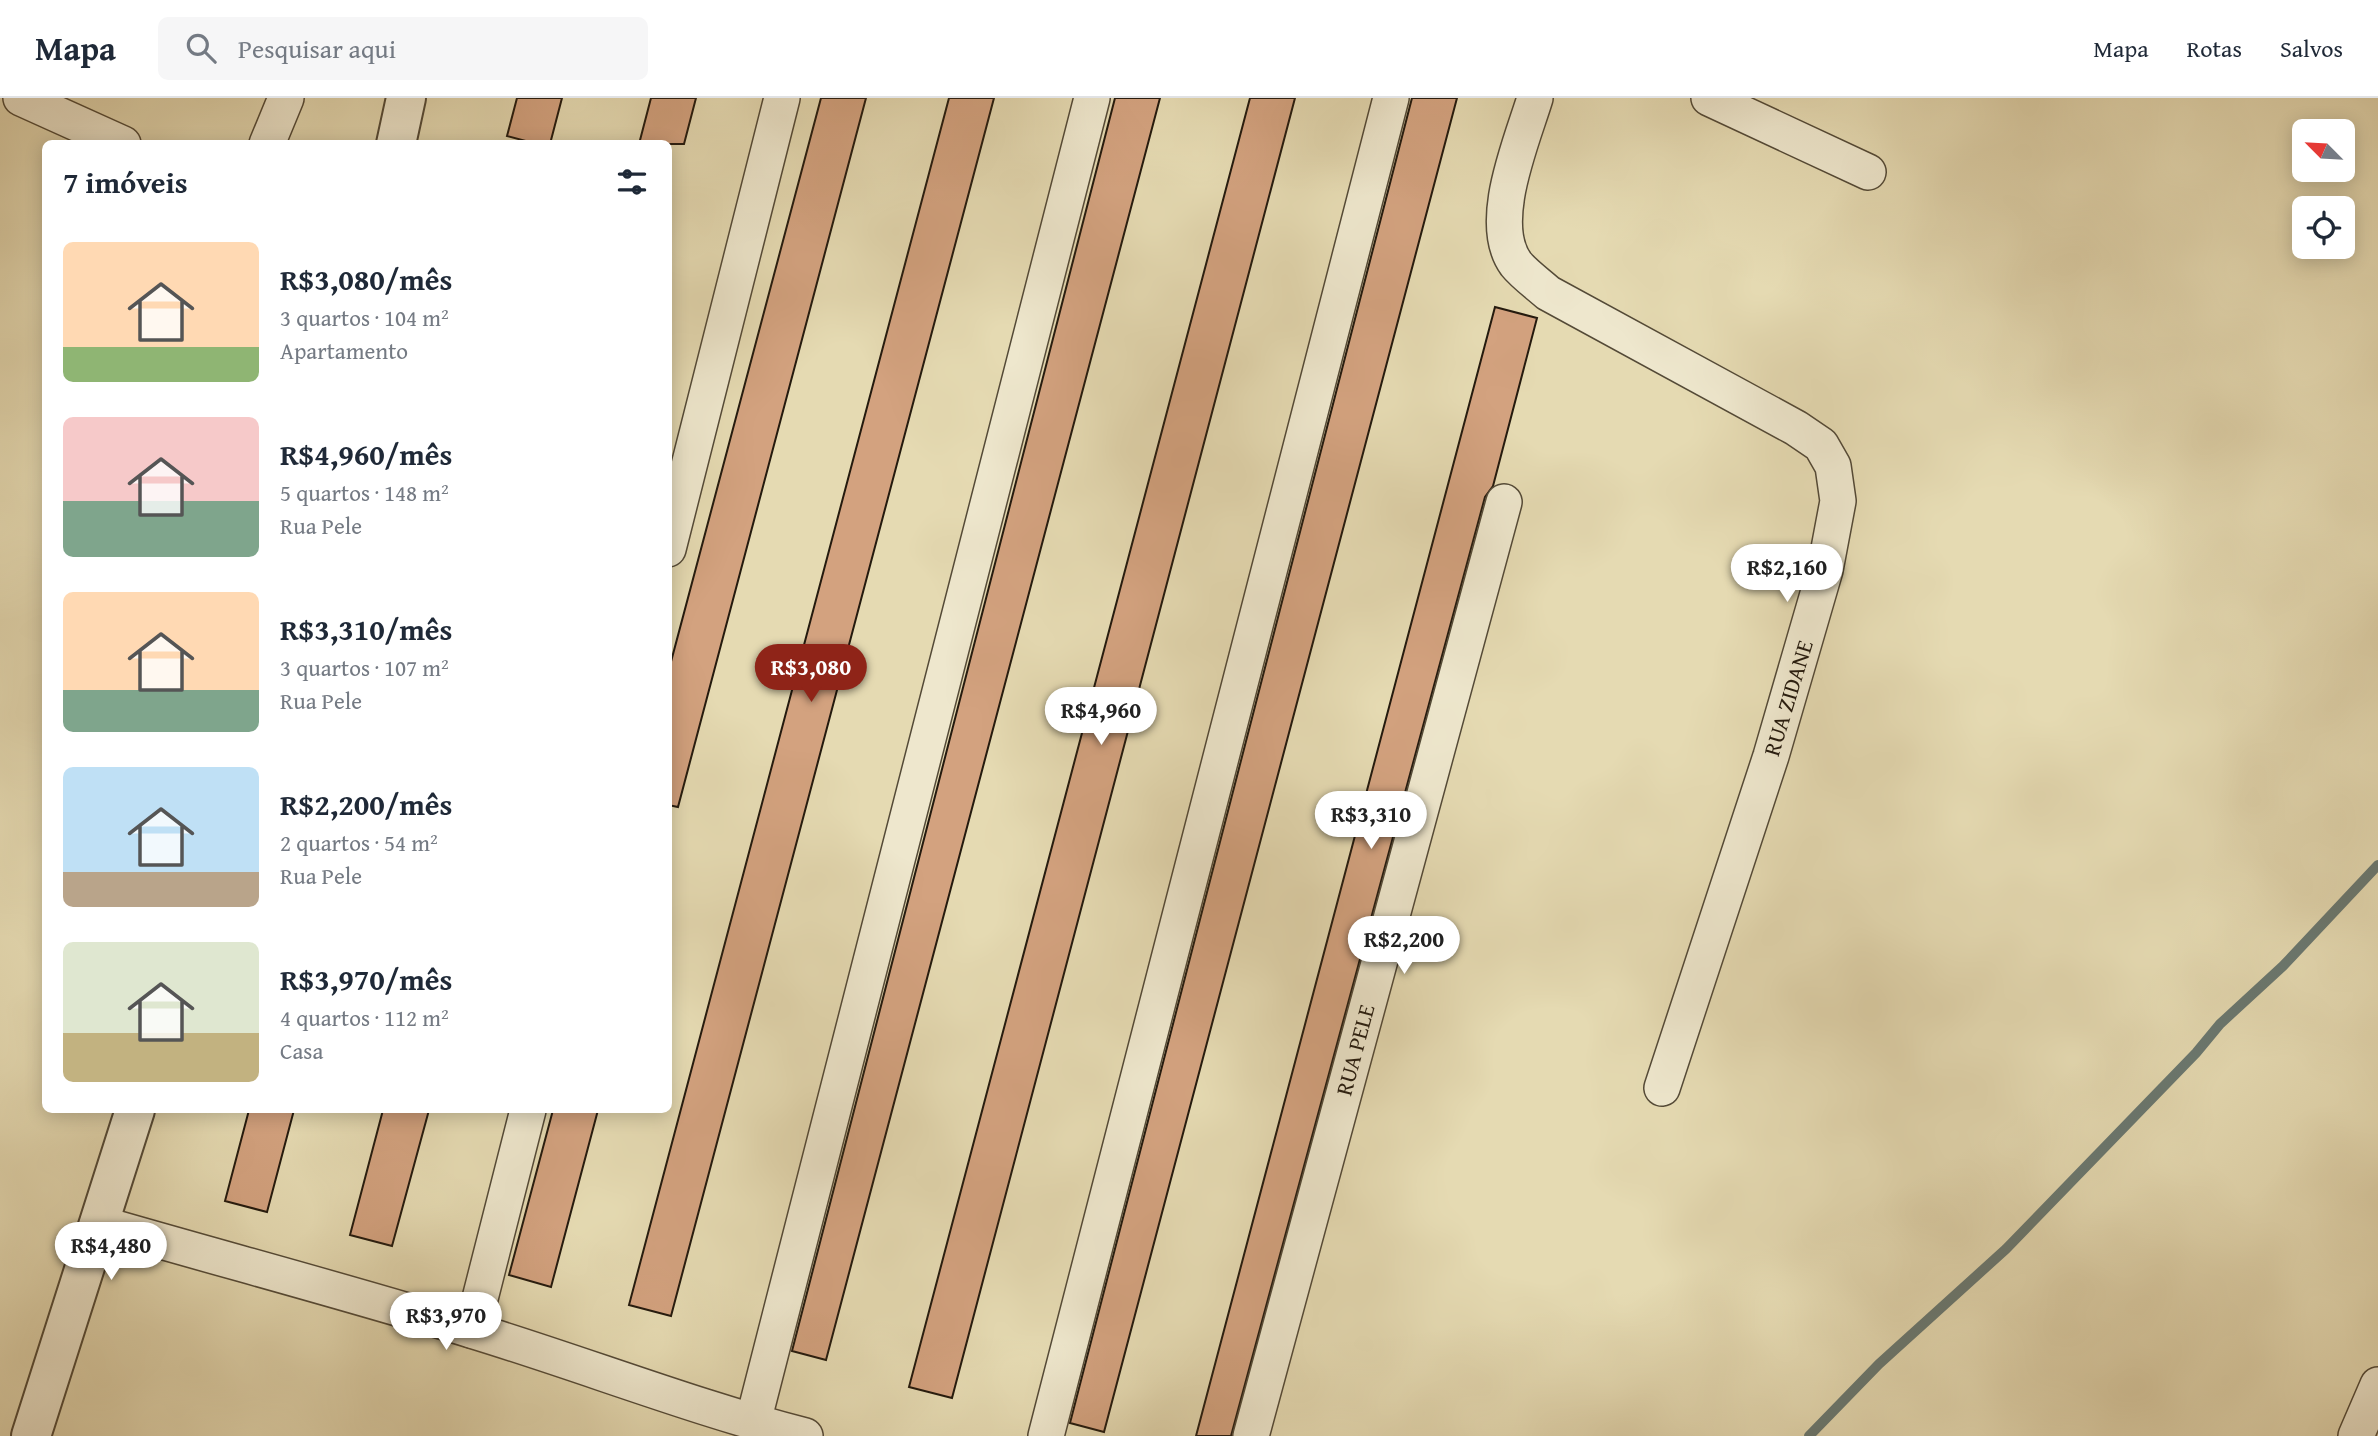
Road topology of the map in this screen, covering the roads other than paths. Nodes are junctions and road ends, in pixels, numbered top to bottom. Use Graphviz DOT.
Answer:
graph roads {
  1 [pos="21,98"];
  2 [pos="286,98"];
  3 [pos="406,98"];
  4 [pos="782,98"];
  5 [pos="1092,98"];
  6 [pos="1391,98"];
  7 [pos="1535,98"];
  8 [pos="1709,98"];
  9 [pos="113,140"];
  10 [pos="269,140"];
  11 [pos="398,140"];
  12 [pos="1868,172"];
  13 [pos="1504,502"];
  14 [pos="672,533"];
  15 [pos="1662,1088"];
  16 [pos="134,1113"];
  17 [pos="527,1113"];
  18 [pos="98,1223"];
  19 [pos="472,1330"];
  20 [pos="2378,1385"];
  21 [pos="753,1422"];
  22 [pos="31,1436"];
  23 [pos="805,1436"];
  24 [pos="1046,1436"];
  25 [pos="1251,1436"];
  26 [pos="2356,1436"];
  1 -- 9 [label="street"];
  2 -- 10 [label="street"];
  3 -- 11 [label="street"];
  4 -- 14 [label="street"];
  5 -- 21 [label="street"];
  6 -- 24 [label="street"];
  7 -- 15 [label="street, RUA ZIDANE"];
  8 -- 12 [label="street"];
  13 -- 25 [label="street, RUA PELE"];
  16 -- 18 [label="street"];
  17 -- 19 [label="street"];
  18 -- 19 [label="street"];
  18 -- 22 [label="street"];
  19 -- 21 [label="street"];
  20 -- 26 [label="street"];
  21 -- 23 [label="street"];
}
